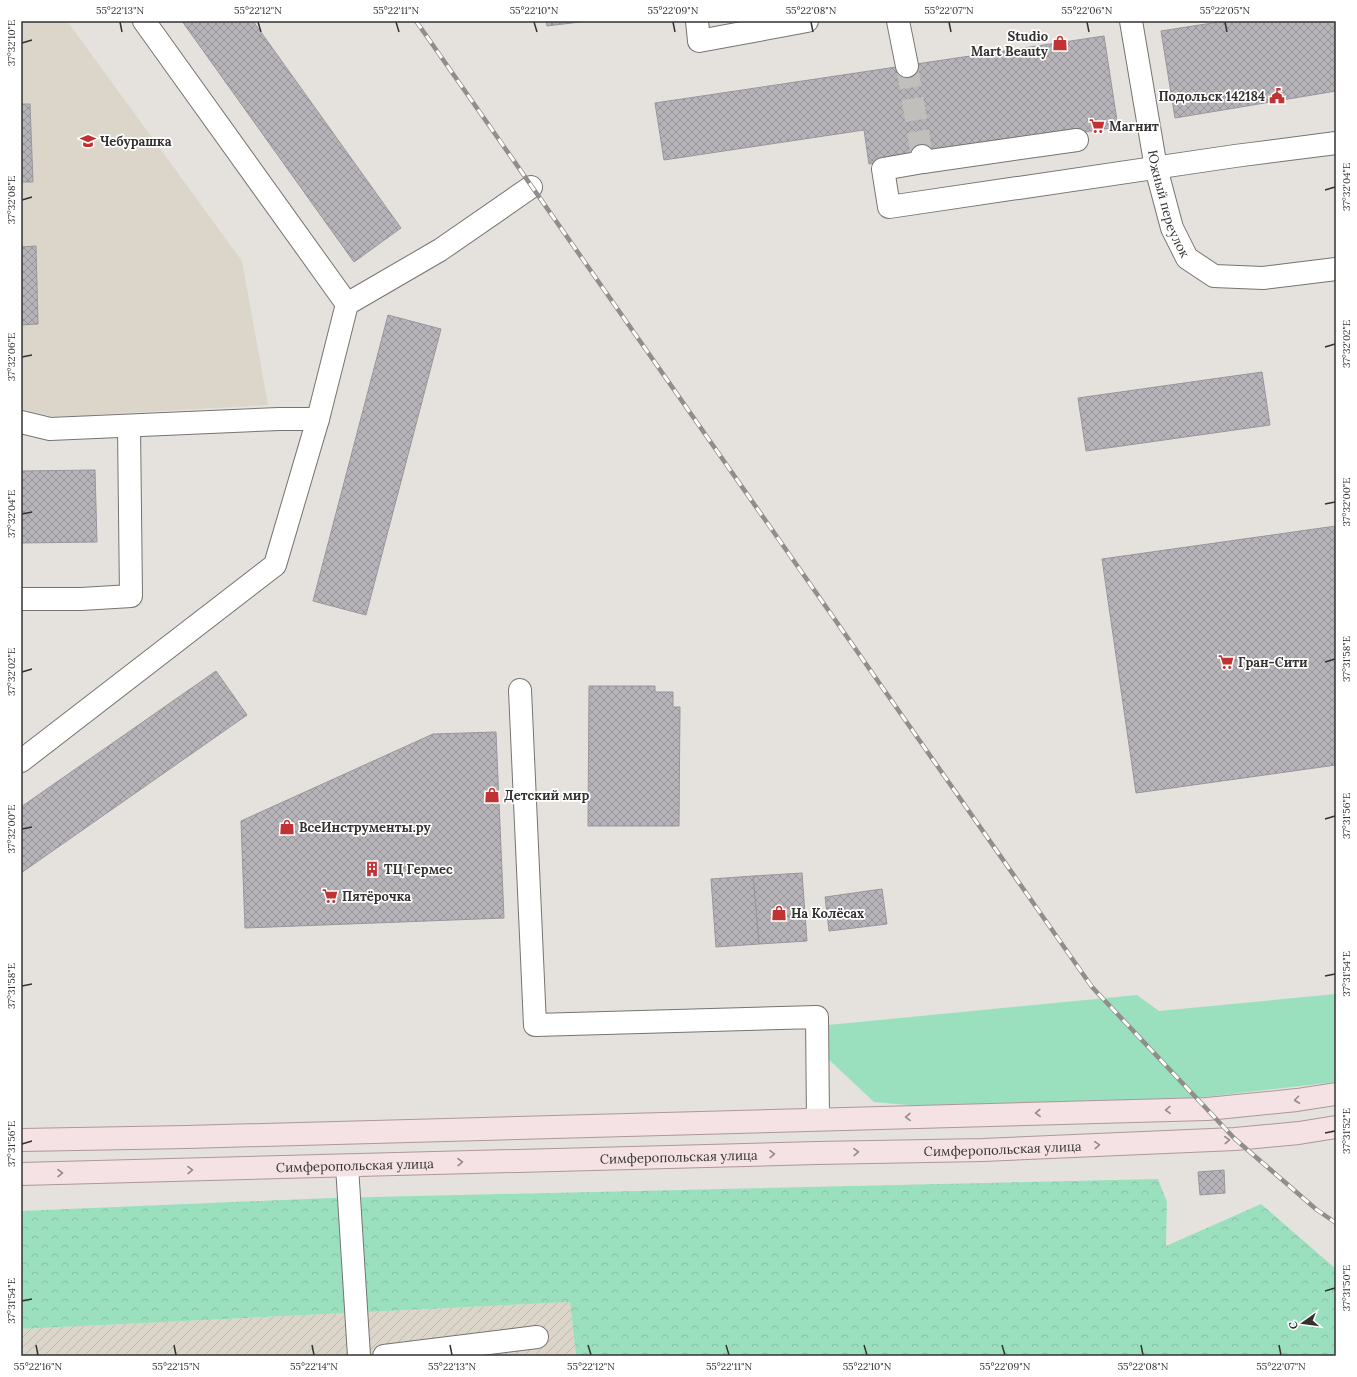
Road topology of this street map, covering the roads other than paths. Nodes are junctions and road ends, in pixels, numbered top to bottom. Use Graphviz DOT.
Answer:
graph roads {
  1 [pos="144,21"];
  2 [pos="697,21"];
  3 [pos="807,21"];
  4 [pos="898,21"];
  5 [pos="1131,21"];
  6 [pos="906,66"];
  7 [pos="1077,140"];
  8 [pos="1336,142"];
  9 [pos="1156,168"];
  10 [pos="531,187"];
  11 [pos="1336,269"];
  12 [pos="347,304"];
  13 [pos="318,419"];
  14 [pos="21,422"];
  15 [pos="129,427"];
  16 [pos="21,599"];
  17 [pos="520,690"];
  18 [pos="21,761"];
  19 [pos="1336,1094"];
  20 [pos="818,1119"];
  21 [pos="1336,1127"];
  22 [pos="21,1140"];
  23 [pos="347,1166"];
  24 [pos="21,1174"];
  25 [pos="537,1337"];
  26 [pos="359,1356"];
  27 [pos="384,1356"];
  1 -- 12 [label="street"];
  2 -- 3 [label="street"];
  4 -- 6 [label="street"];
  5 -- 9 [label="street, Южный переулок"];
  7 -- 9 [label="street"];
  8 -- 9 [label="street"];
  9 -- 11 [label="street, Южный переулок"];
  10 -- 12 [label="street"];
  12 -- 13 [label="street"];
  13 -- 15 [label="street"];
  13 -- 18 [label="street"];
  14 -- 15 [label="street"];
  15 -- 16 [label="street"];
  17 -- 20 [label="street"];
  19 -- 20 [label="main road, one-way"];
  20 -- 22 [label="main road"];
  23 -- 21 [label="main road, Симферопольская улица, one-way"];
  24 -- 23 [label="main road, Симферопольская улица, one-way"];
  23 -- 26 [label="street"];
  25 -- 27 [label="street"];
}
